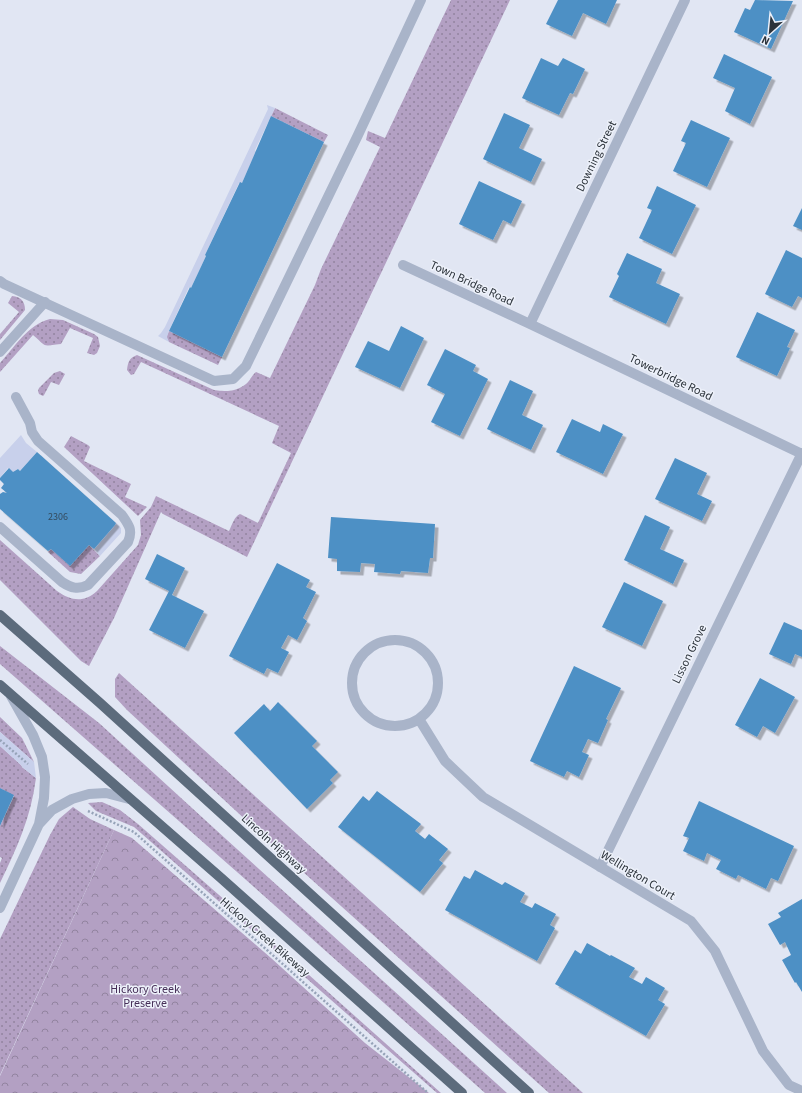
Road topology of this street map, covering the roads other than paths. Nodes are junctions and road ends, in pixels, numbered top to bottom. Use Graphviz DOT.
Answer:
graph roads {
  1 [pos="421,0"];
  2 [pos="685,0"];
  3 [pos="403,265"];
  4 [pos="0,281"];
  5 [pos="45,302"];
  6 [pos="530,324"];
  7 [pos="0,352"];
  8 [pos="16,397"];
  9 [pos="802,454"];
  10 [pos="0,527"];
  11 [pos="0,615"];
  12 [pos="0,685"];
  13 [pos="10,694"];
  14 [pos="419,719"];
  15 [pos="129,798"];
  16 [pos="39,824"];
  17 [pos="600,867"];
  18 [pos="0,908"];
  19 [pos="802,1091"];
  20 [pos="462,1093"];
  21 [pos="529,1093"];
  1 -- 5 [label="street"];
  2 -- 6 [label="street, Downing Street"];
  3 -- 6 [label="street, Town Bridge Road"];
  4 -- 5 [label="street"];
  5 -- 7 [label="street"];
  6 -- 9 [label="street, Towerbridge Road"];
  8 -- 10 [label="street"];
  9 -- 17 [label="street, Lisson Grove"];
  11 -- 21 [label="main road, Lincoln Highway"];
  12 -- 13 [label="main road"];
  13 -- 15 [label="main road"];
  13 -- 16 [label="street"];
  14 -- 14 [label="street"];
  14 -- 17 [label="street, Wellington Court"];
  15 -- 16 [label="street"];
  15 -- 20 [label="main road"];
  16 -- 18 [label="street"];
  17 -- 19 [label="street, Wellington Court"];
}
